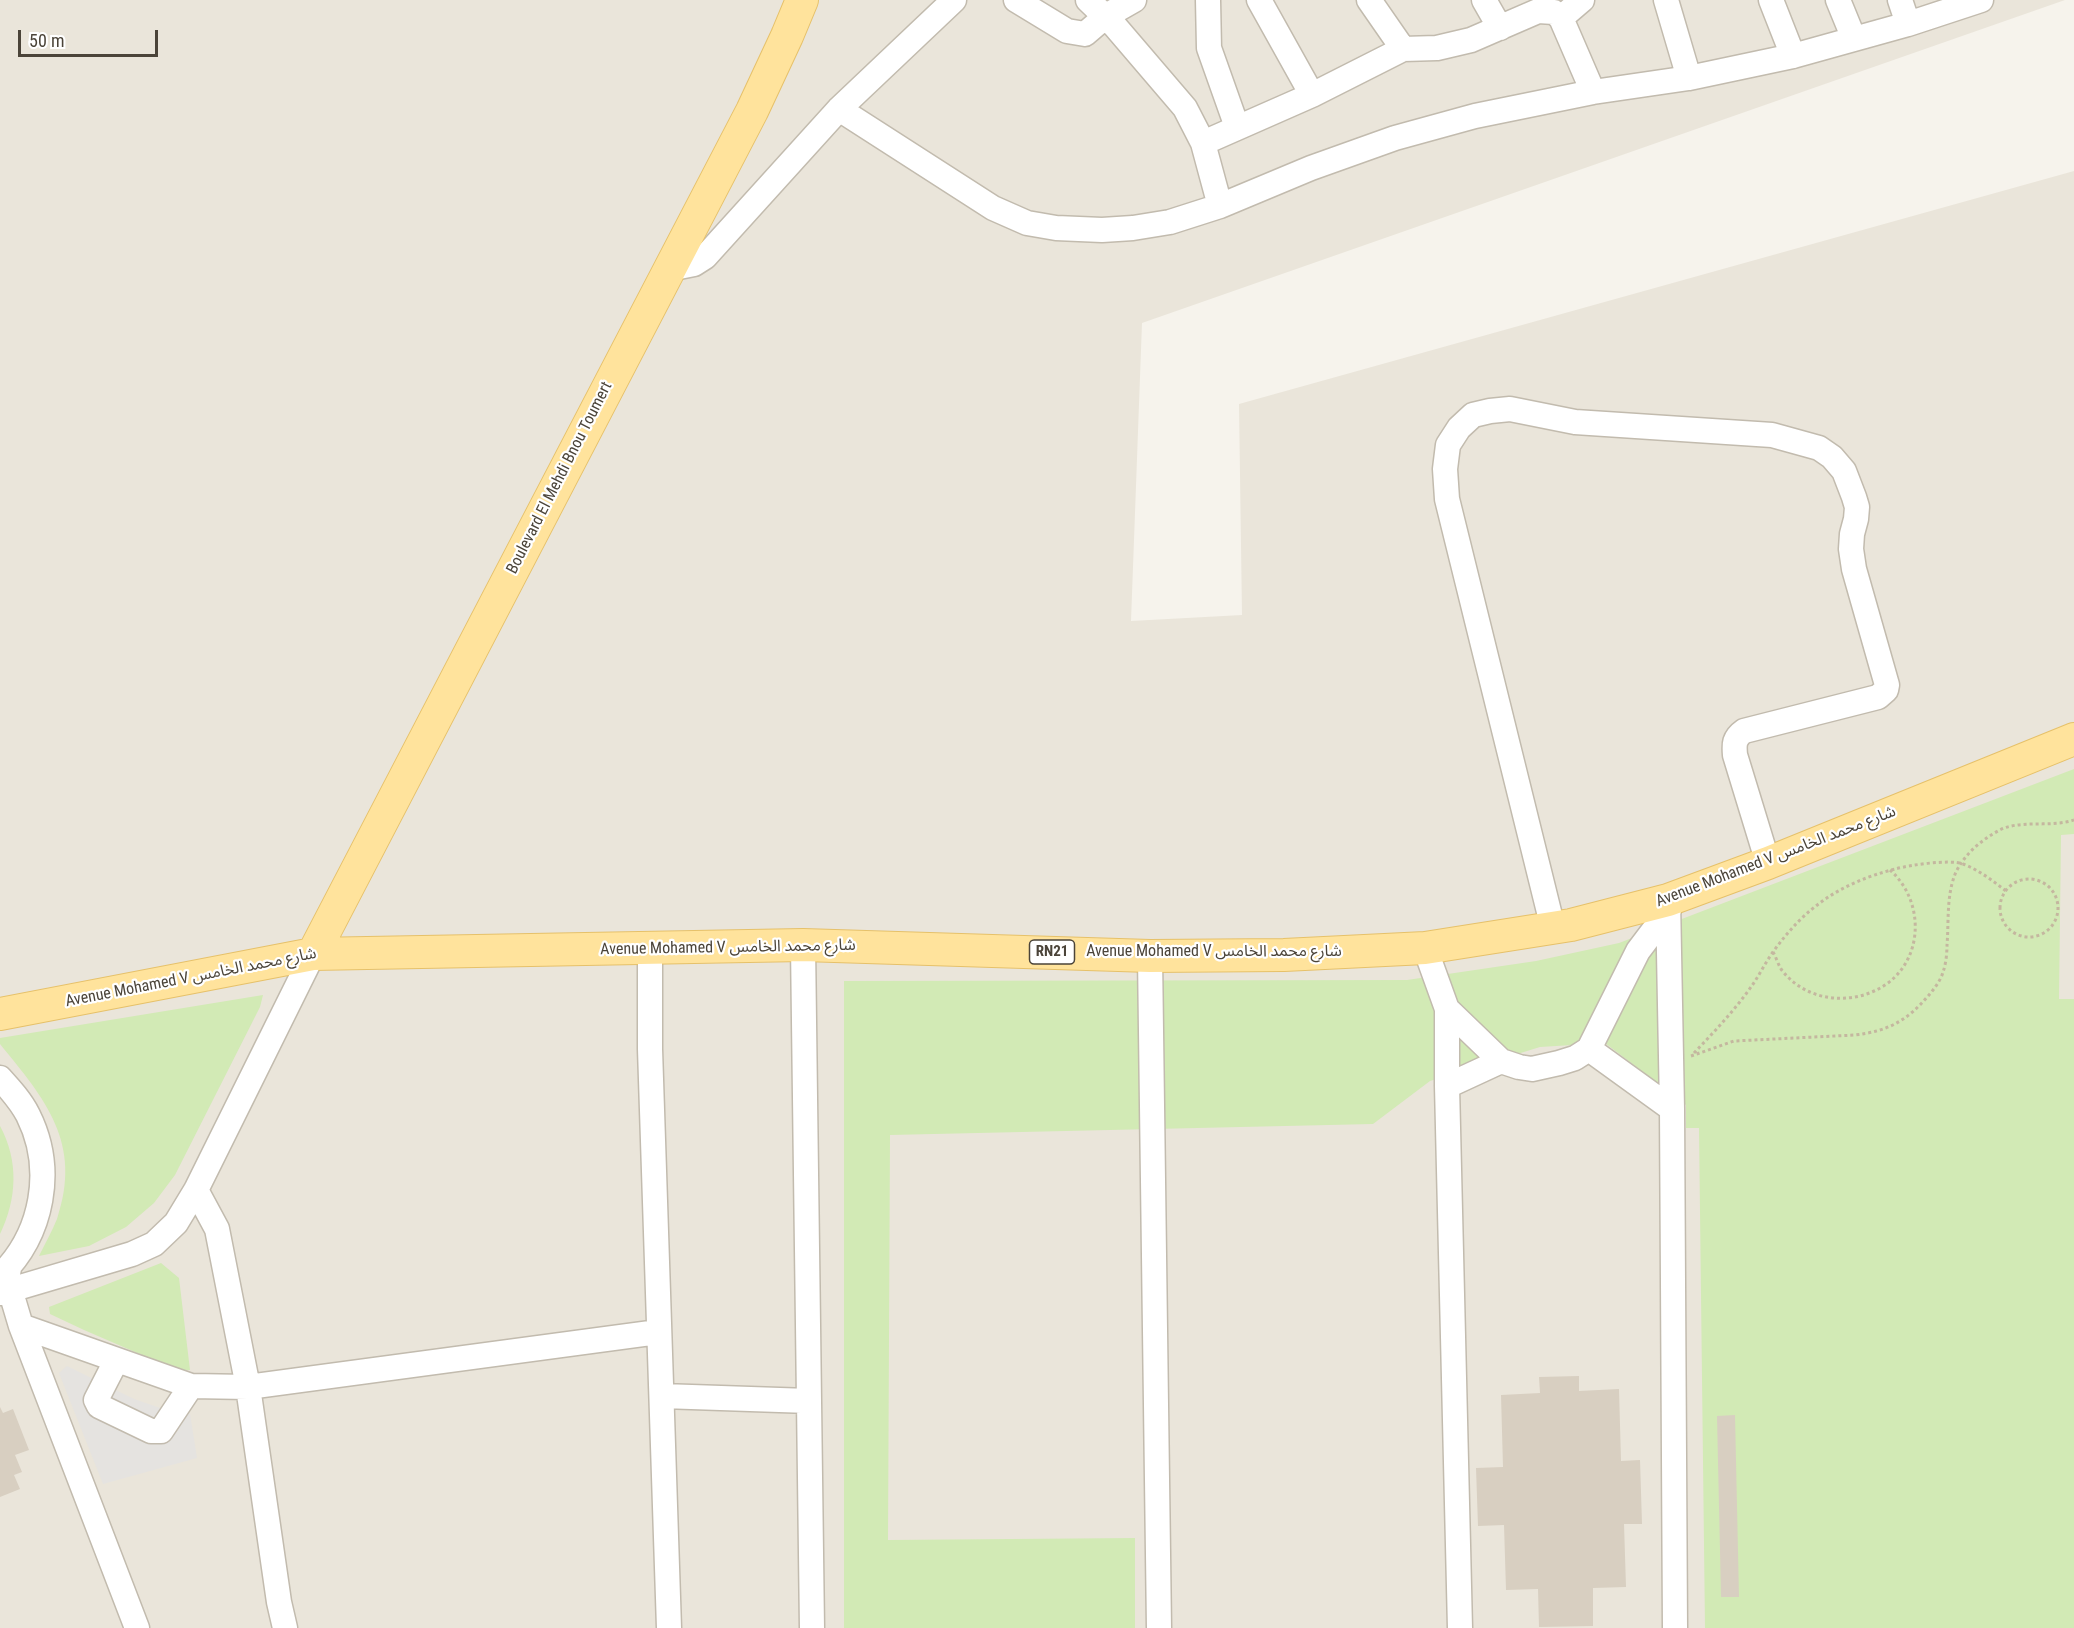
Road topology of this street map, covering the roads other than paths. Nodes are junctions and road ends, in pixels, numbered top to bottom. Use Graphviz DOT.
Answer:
graph roads {
  1 [pos="802,0"];
  2 [pos="954,0"];
  3 [pos="1016,0"];
  4 [pos="1134,0"];
  5 [pos="1208,0"];
  6 [pos="1259,0"];
  7 [pos="1369,0"];
  8 [pos="1484,0"];
  9 [pos="1582,0"];
  10 [pos="1666,0"];
  11 [pos="1771,0"];
  12 [pos="1838,0"];
  13 [pos="1900,0"];
  14 [pos="1971,2"];
  15 [pos="1097,8"];
  16 [pos="1562,18"];
  17 [pos="1908,24"];
  18 [pos="1500,28"];
  19 [pos="1854,39"];
  20 [pos="1404,50"];
  21 [pos="1793,56"];
  22 [pos="1689,78"];
  23 [pos="1593,92"];
  24 [pos="1312,95"];
  25 [pos="838,109"];
  26 [pos="1237,127"];
  27 [pos="1203,143"];
  28 [pos="1220,206"];
  29 [pos="669,269"];
  30 [pos="2074,739"];
  31 [pos="1768,863"];
  32 [pos="1668,905"];
  33 [pos="1553,928"];
  34 [pos="803,945"];
  35 [pos="1425,948"];
  36 [pos="650,949"];
  37 [pos="313,954"];
  38 [pos="1150,956"];
  39 [pos="1447,1010"];
  40 [pos="0,1014"];
  41 [pos="1589,1049"];
  42 [pos="1501,1061"];
  43 [pos="0,1078"];
  44 [pos="1447,1086"];
  45 [pos="1672,1109"];
  46 [pos="196,1190"];
  47 [pos="5,1282"];
  48 [pos="21,1326"];
  49 [pos="658,1332"];
  50 [pos="116,1361"];
  51 [pos="191,1386"];
  52 [pos="248,1387"];
  53 [pos="662,1396"];
  54 [pos="809,1401"];
  55 [pos="137,1628"];
  56 [pos="285,1628"];
  57 [pos="669,1628"];
  58 [pos="812,1628"];
  59 [pos="1159,1628"];
  60 [pos="1460,1628"];
  61 [pos="1675,1628"];
  1 -- 29 [label="main road, Boulevard El Mehdi Bnou Toumert"];
  2 -- 25 [label="street"];
  3 -- 15 [label="street"];
  4 -- 15 [label="street"];
  5 -- 26 [label="street"];
  6 -- 24 [label="street"];
  7 -- 20 [label="street"];
  8 -- 18 [label="street"];
  9 -- 16 [label="street"];
  10 -- 22 [label="street"];
  11 -- 21 [label="street"];
  12 -- 19 [label="street"];
  13 -- 17 [label="street"];
  14 -- 17 [label="street"];
  15 -- 27 [label="street"];
  16 -- 18 [label="street"];
  16 -- 23 [label="street"];
  17 -- 19 [label="street"];
  18 -- 20 [label="street"];
  19 -- 21 [label="street"];
  20 -- 24 [label="street"];
  21 -- 22 [label="street"];
  22 -- 23 [label="street"];
  23 -- 28 [label="street"];
  24 -- 26 [label="street"];
  25 -- 28 [label="street"];
  25 -- 29 [label="street"];
  26 -- 27 [label="street"];
  27 -- 28 [label="street"];
  29 -- 37 [label="main road, Boulevard El Mehdi Bnou Toumert"];
  30 -- 31 [label="main road, Avenue Mohamed V شارع محمد الخامس / RN21"];
  31 -- 32 [label="main road, Avenue Mohamed V شارع محمد الخامس / RN21"];
  31 -- 33 [label="street"];
  32 -- 33 [label="main road, Avenue Mohamed V شارع محمد الخامس / RN21"];
  32 -- 41 [label="street"];
  32 -- 45 [label="street"];
  33 -- 35 [label="main road, Avenue Mohamed V شارع محمد الخامس / RN21"];
  34 -- 36 [label="main road, Avenue Mohamed V شارع محمد الخامس / RN21"];
  34 -- 38 [label="main road, Avenue Mohamed V شارع محمد الخامس / RN21"];
  34 -- 54 [label="street"];
  35 -- 38 [label="main road, Avenue Mohamed V شارع محمد الخامس / RN21"];
  35 -- 39 [label="street"];
  36 -- 37 [label="main road, Avenue Mohamed V شارع محمد الخامس / RN21"];
  36 -- 49 [label="street"];
  37 -- 40 [label="main road, Avenue Mohamed V شارع محمد الخامس / RN21"];
  37 -- 46 [label="street"];
  38 -- 59 [label="street"];
  39 -- 42 [label="street"];
  39 -- 44 [label="street"];
  41 -- 42 [label="street"];
  41 -- 45 [label="street"];
  42 -- 44 [label="street"];
  43 -- 47 [label="street"];
  44 -- 60 [label="street"];
  45 -- 61 [label="street"];
  46 -- 47 [label="street"];
  46 -- 52 [label="street"];
  47 -- 48 [label="street"];
  48 -- 50 [label="street"];
  48 -- 55 [label="street"];
  49 -- 52 [label="street"];
  49 -- 53 [label="street"];
  50 -- 51 [label="street"];
  50 -- 51 [label="street"];
  51 -- 52 [label="street"];
  52 -- 56 [label="street"];
  53 -- 54 [label="street"];
  53 -- 57 [label="street"];
  54 -- 58 [label="street"];
}
